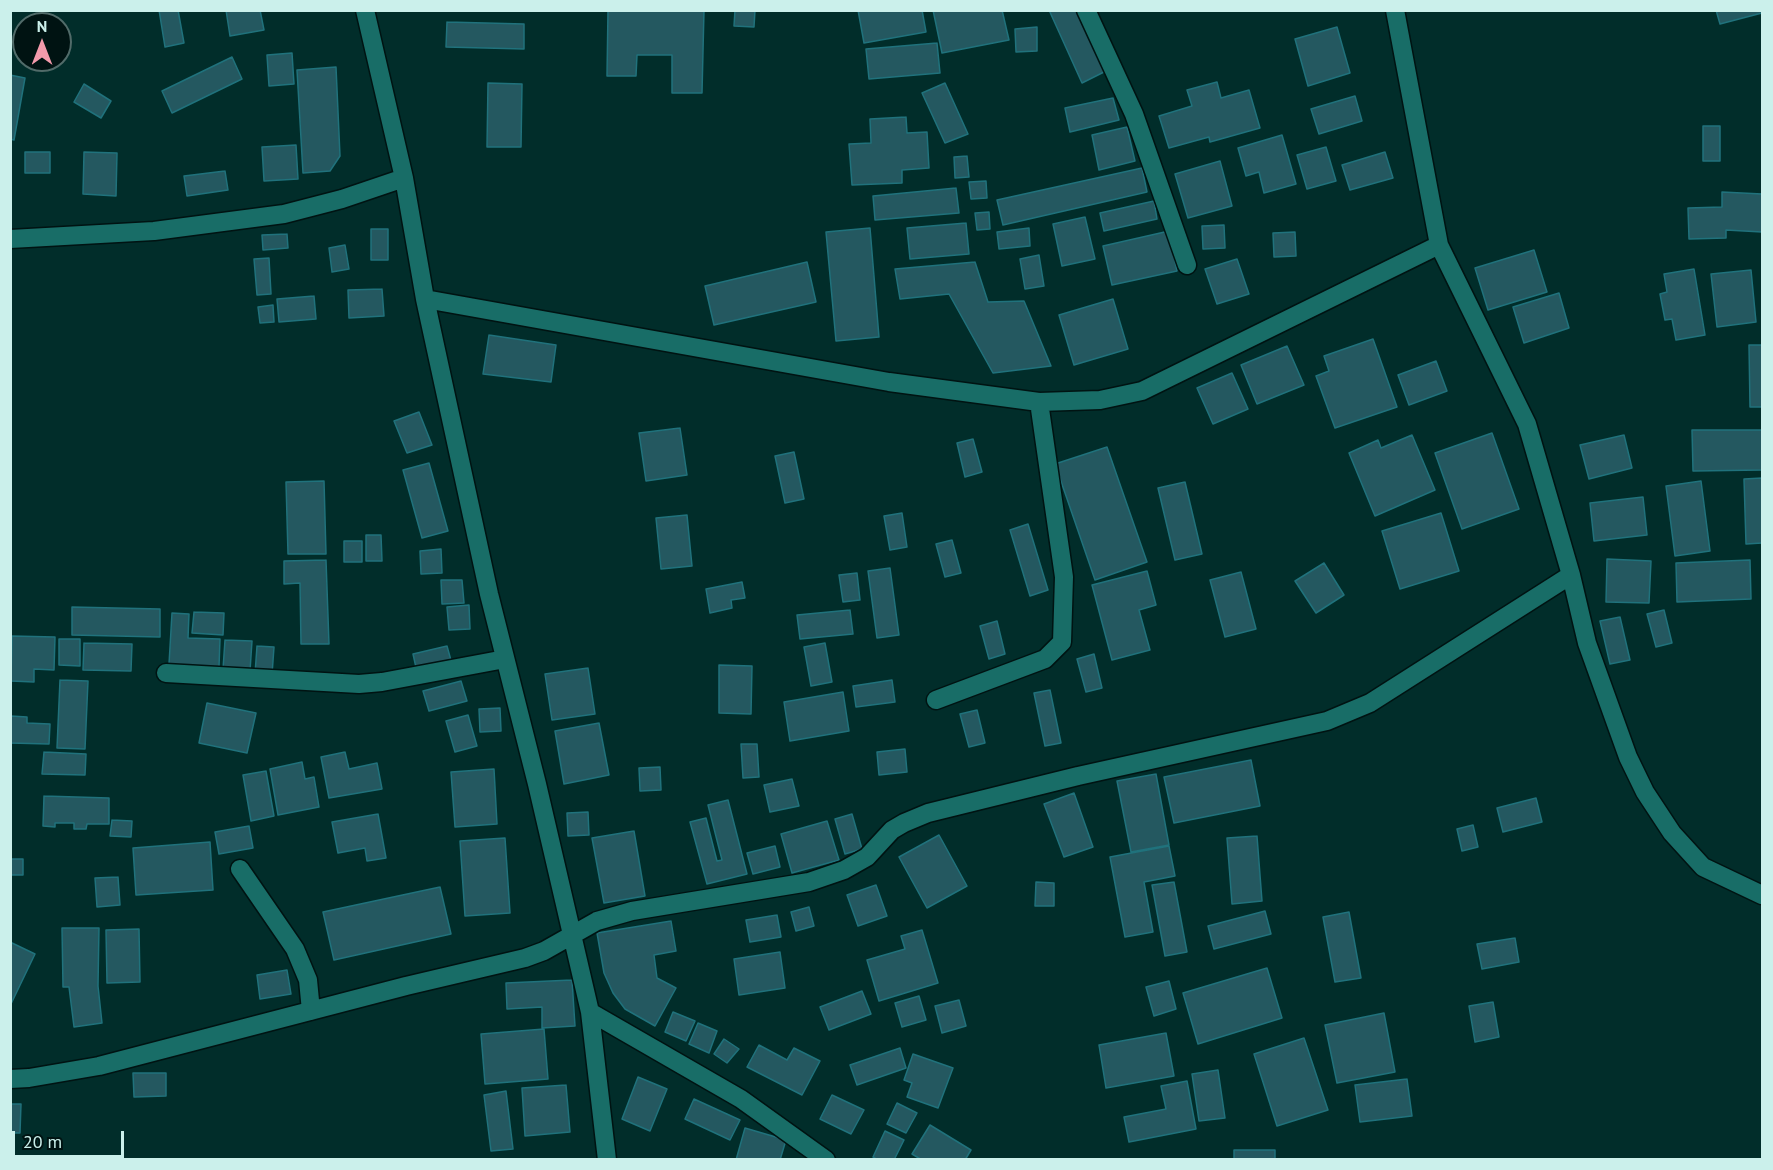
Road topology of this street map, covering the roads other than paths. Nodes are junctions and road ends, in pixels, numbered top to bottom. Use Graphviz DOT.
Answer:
graph roads {
  1 [pos="365,10"];
  2 [pos="1086,10"];
  3 [pos="1395,10"];
  4 [pos="404,178"];
  5 [pos="10,239"];
  6 [pos="1438,245"];
  7 [pos="1187,264"];
  8 [pos="425,299"];
  9 [pos="1039,402"];
  10 [pos="1571,575"];
  11 [pos="506,659"];
  12 [pos="166,673"];
  13 [pos="936,700"];
  14 [pos="240,869"];
  15 [pos="1762,895"];
  16 [pos="572,935"];
  17 [pos="311,1011"];
  18 [pos="590,1012"];
  19 [pos="10,1079"];
  20 [pos="607,1160"];
  21 [pos="826,1160"];
  1 -- 4 [label="street"];
  2 -- 7 [label="street"];
  3 -- 6 [label="street"];
  4 -- 5 [label="street"];
  4 -- 8 [label="street"];
  6 -- 9 [label="street"];
  6 -- 10 [label="street"];
  8 -- 9 [label="street"];
  8 -- 11 [label="street"];
  9 -- 13 [label="street"];
  10 -- 15 [label="street"];
  10 -- 16 [label="street"];
  11 -- 12 [label="street"];
  11 -- 16 [label="street"];
  14 -- 17 [label="street"];
  16 -- 17 [label="street"];
  16 -- 18 [label="street"];
  17 -- 19 [label="street"];
  18 -- 20 [label="street"];
  18 -- 21 [label="street"];
}
